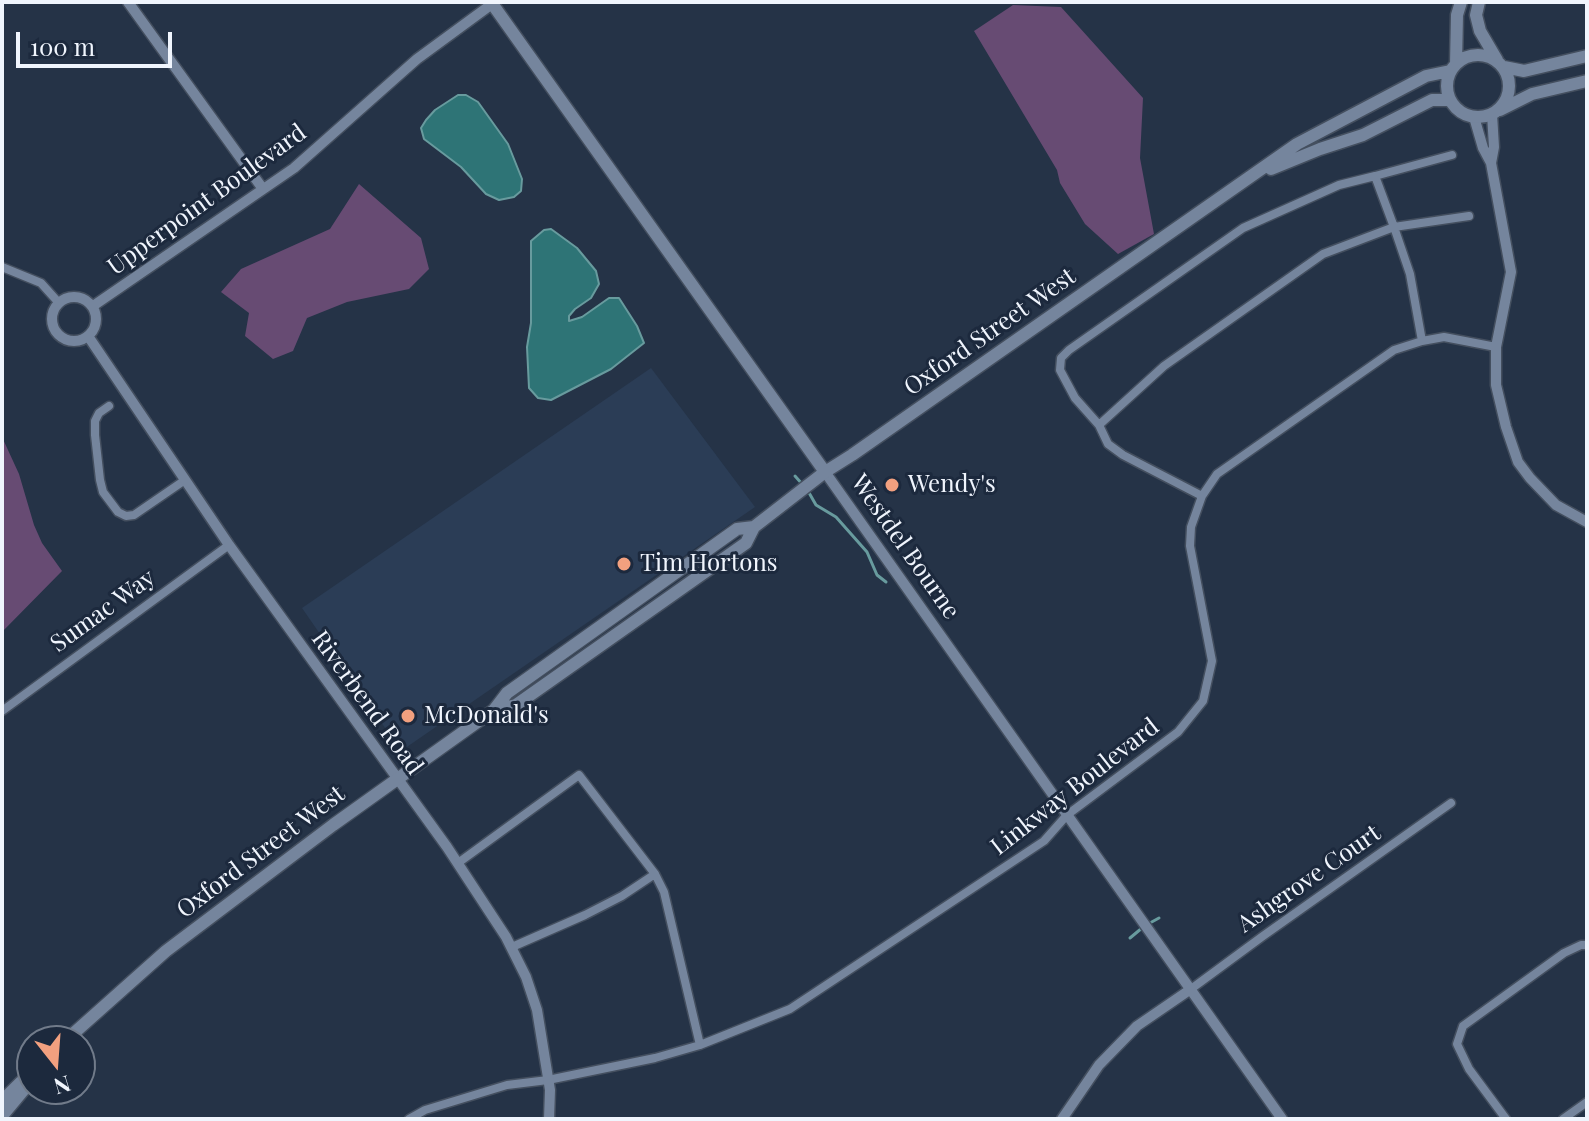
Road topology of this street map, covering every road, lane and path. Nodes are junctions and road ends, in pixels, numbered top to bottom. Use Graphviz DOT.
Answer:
graph roads {
  1 [pos="128,2"];
  2 [pos="1461,2"];
  3 [pos="1479,2"];
  4 [pos="491,3"];
  5 [pos="1587,56"];
  6 [pos="1501,64"];
  7 [pos="1453,68"];
  8 [pos="1587,81"];
  9 [pos="1450,100"];
  10 [pos="1494,113"];
  11 [pos="1474,117"];
  12 [pos="1452,155"];
  13 [pos="1491,163"];
  14 [pos="1253,176"];
  15 [pos="1375,176"];
  16 [pos="263,189"];
  17 [pos="1469,216"];
  18 [pos="1394,227"];
  19 [pos="2,267"];
  20 [pos="59,303"];
  21 [pos="93,306"];
  22 [pos="88,336"];
  23 [pos="1422,341"];
  24 [pos="1496,347"];
  25 [pos="109,406"];
  26 [pos="1099,425"];
  27 [pos="825,472"];
  28 [pos="185,480"];
  29 [pos="1202,496"];
  30 [pos="1587,522"];
  31 [pos="229,545"];
  32 [pos="2,711"];
  33 [pos="397,779"];
  34 [pos="1451,803"];
  35 [pos="1067,815"];
  36 [pos="458,863"];
  37 [pos="655,874"];
  38 [pos="1587,945"];
  39 [pos="512,947"];
  40 [pos="1191,989"];
  41 [pos="83,1025"];
  42 [pos="700,1045"];
  43 [pos="548,1080"];
  44 [pos="16,1099"];
  45 [pos="1587,1102"];
  46 [pos="2,1116"];
  47 [pos="409,1119"];
  48 [pos="549,1119"];
  49 [pos="1062,1119"];
  50 [pos="1282,1119"];
  51 [pos="1506,1119"];
  52 [pos="1563,1119"];
  1 -- 16 [label="street"];
  2 -- 7 [label="main road"];
  3 -- 6 [label="main road"];
  4 -- 16 [label="street, Upperpoint Boulevard"];
  4 -- 27 [label="main road, Westdel Bourne"];
  5 -- 6 [label="main road"];
  6 -- 7 [label="main road"];
  6 -- 10 [label="main road"];
  7 -- 9 [label="main road"];
  7 -- 14 [label="main road, Oxford Street West"];
  8 -- 10 [label="main road"];
  9 -- 11 [label="main road"];
  9 -- 14 [label="main road, Oxford Street West"];
  10 -- 11 [label="main road"];
  10 -- 13 [label="street"];
  11 -- 13 [label="street"];
  12 -- 15 [label="street"];
  13 -- 24 [label="street"];
  14 -- 27 [label="main road, Oxford Street West"];
  15 -- 18 [label="street"];
  15 -- 26 [label="street"];
  16 -- 21 [label="street, Upperpoint Boulevard"];
  17 -- 18 [label="street"];
  18 -- 23 [label="street"];
  18 -- 26 [label="street"];
  19 -- 20 [label="street"];
  20 -- 21 [label="street"];
  20 -- 22 [label="street"];
  21 -- 22 [label="street"];
  22 -- 28 [label="street, Riverbend Road"];
  23 -- 24 [label="street, Linkway Boulevard"];
  23 -- 29 [label="street, Linkway Boulevard"];
  24 -- 30 [label="street"];
  25 -- 28 [label="street"];
  26 -- 29 [label="street"];
  27 -- 33 [label="main road, Oxford Street West"];
  27 -- 35 [label="street, Westdel Bourne"];
  28 -- 31 [label="street, Riverbend Road"];
  29 -- 35 [label="street, Linkway Boulevard"];
  31 -- 32 [label="street, Sumac Way"];
  31 -- 33 [label="street, Riverbend Road"];
  33 -- 36 [label="street, Riverbend Road"];
  33 -- 41 [label="main road, Oxford Street West"];
  34 -- 40 [label="street, Ashgrove Court"];
  35 -- 40 [label="street, Westdel Bourne"];
  35 -- 42 [label="street, Linkway Boulevard"];
  36 -- 37 [label="street"];
  36 -- 39 [label="street, Riverbend Road"];
  37 -- 39 [label="street"];
  37 -- 42 [label="street"];
  38 -- 51 [label="street"];
  39 -- 43 [label="street, Riverbend Road"];
  40 -- 49 [label="street"];
  40 -- 50 [label="street, Westdel Bourne"];
  42 -- 43 [label="street, Linkway Boulevard"];
  43 -- 47 [label="street, Linkway Boulevard"];
  43 -- 48 [label="street, Riverbend Road"];
  44 -- 46 [label="main road"];
  45 -- 52 [label="street"];
}
